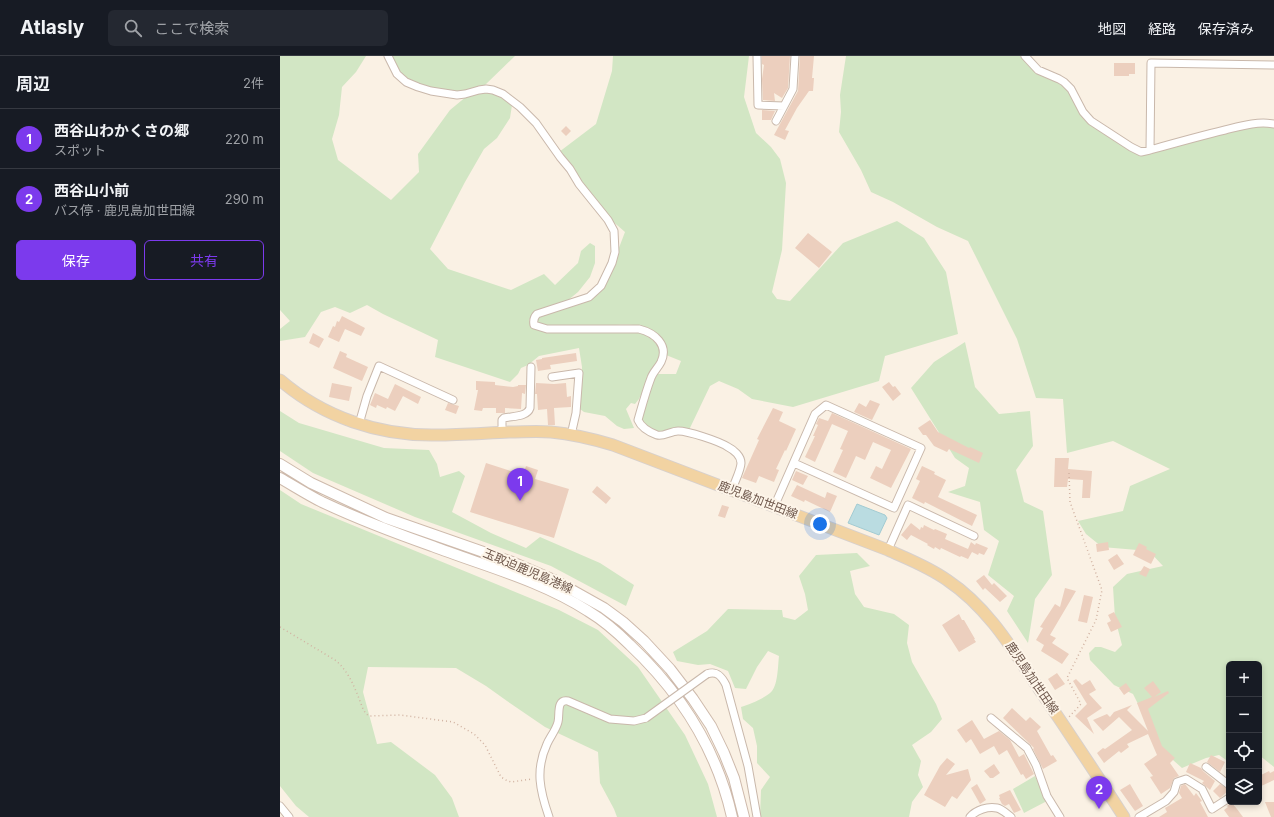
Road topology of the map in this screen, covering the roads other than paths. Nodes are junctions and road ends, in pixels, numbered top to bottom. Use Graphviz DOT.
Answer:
graph roads {
  1 [pos="388,56"];
  2 [pos="757,56"];
  3 [pos="795,56"];
  4 [pos="1025,56"];
  5 [pos="1274,65"];
  6 [pos="784,106"];
  7 [pos="776,121"];
  8 [pos="1274,124"];
  9 [pos="1150,150"];
  10 [pos="531,367"];
  11 [pos="552,377"];
  12 [pos="280,380"];
  13 [pos="453,400"];
  14 [pos="358,424"];
  15 [pos="502,433"];
  16 [pos="571,435"];
  17 [pos="794,463"];
  18 [pos="280,464"];
  19 [pos="280,478"];
  20 [pos="732,490"];
  21 [pos="774,507"];
  22 [pos="974,536"];
  23 [pos="888,550"];
  24 [pos="991,718"];
  25 [pos="1206,767"];
  26 [pos="1226,783"];
  27 [pos="1226,800"];
  28 [pos="280,806"];
  29 [pos="289,817"];
  30 [pos="549,817"];
  31 [pos="732,817"];
  32 [pos="744,817"];
  33 [pos="758,817"];
  34 [pos="970,817"];
  35 [pos="1011,817"];
  36 [pos="1060,817"];
  37 [pos="1124,817"];
  38 [pos="1139,817"];
  1 -- 20 [label="street"];
  2 -- 6 [label="street"];
  3 -- 6 [label="street"];
  4 -- 9 [label="street"];
  5 -- 9 [label="street"];
  6 -- 7 [label="street"];
  8 -- 9 [label="street"];
  10 -- 15 [label="street"];
  11 -- 16 [label="street"];
  12 -- 14 [label="main road, 鹿児島加世田線"];
  13 -- 14 [label="street"];
  14 -- 15 [label="main road, 鹿児島加世田線"];
  15 -- 16 [label="main road, 鹿児島加世田線"];
  16 -- 20 [label="main road, 鹿児島加世田線"];
  17 -- 17 [label="street"];
  17 -- 21 [label="street"];
  18 -- 32 [label="main road, 玉取迫鹿児島港線"];
  19 -- 31 [label="main road, 玉取迫鹿児島港線"];
  20 -- 21 [label="main road, 鹿児島加世田線"];
  21 -- 23 [label="main road, 鹿児島加世田線"];
  22 -- 23 [label="street"];
  23 -- 37 [label="main road, 鹿児島加世田線"];
  24 -- 36 [label="street"];
  25 -- 26 [label="street"];
  27 -- 38 [label="street"];
  28 -- 29 [label="street"];
  30 -- 33 [label="street, bridge"];
  34 -- 35 [label="street"];
}
